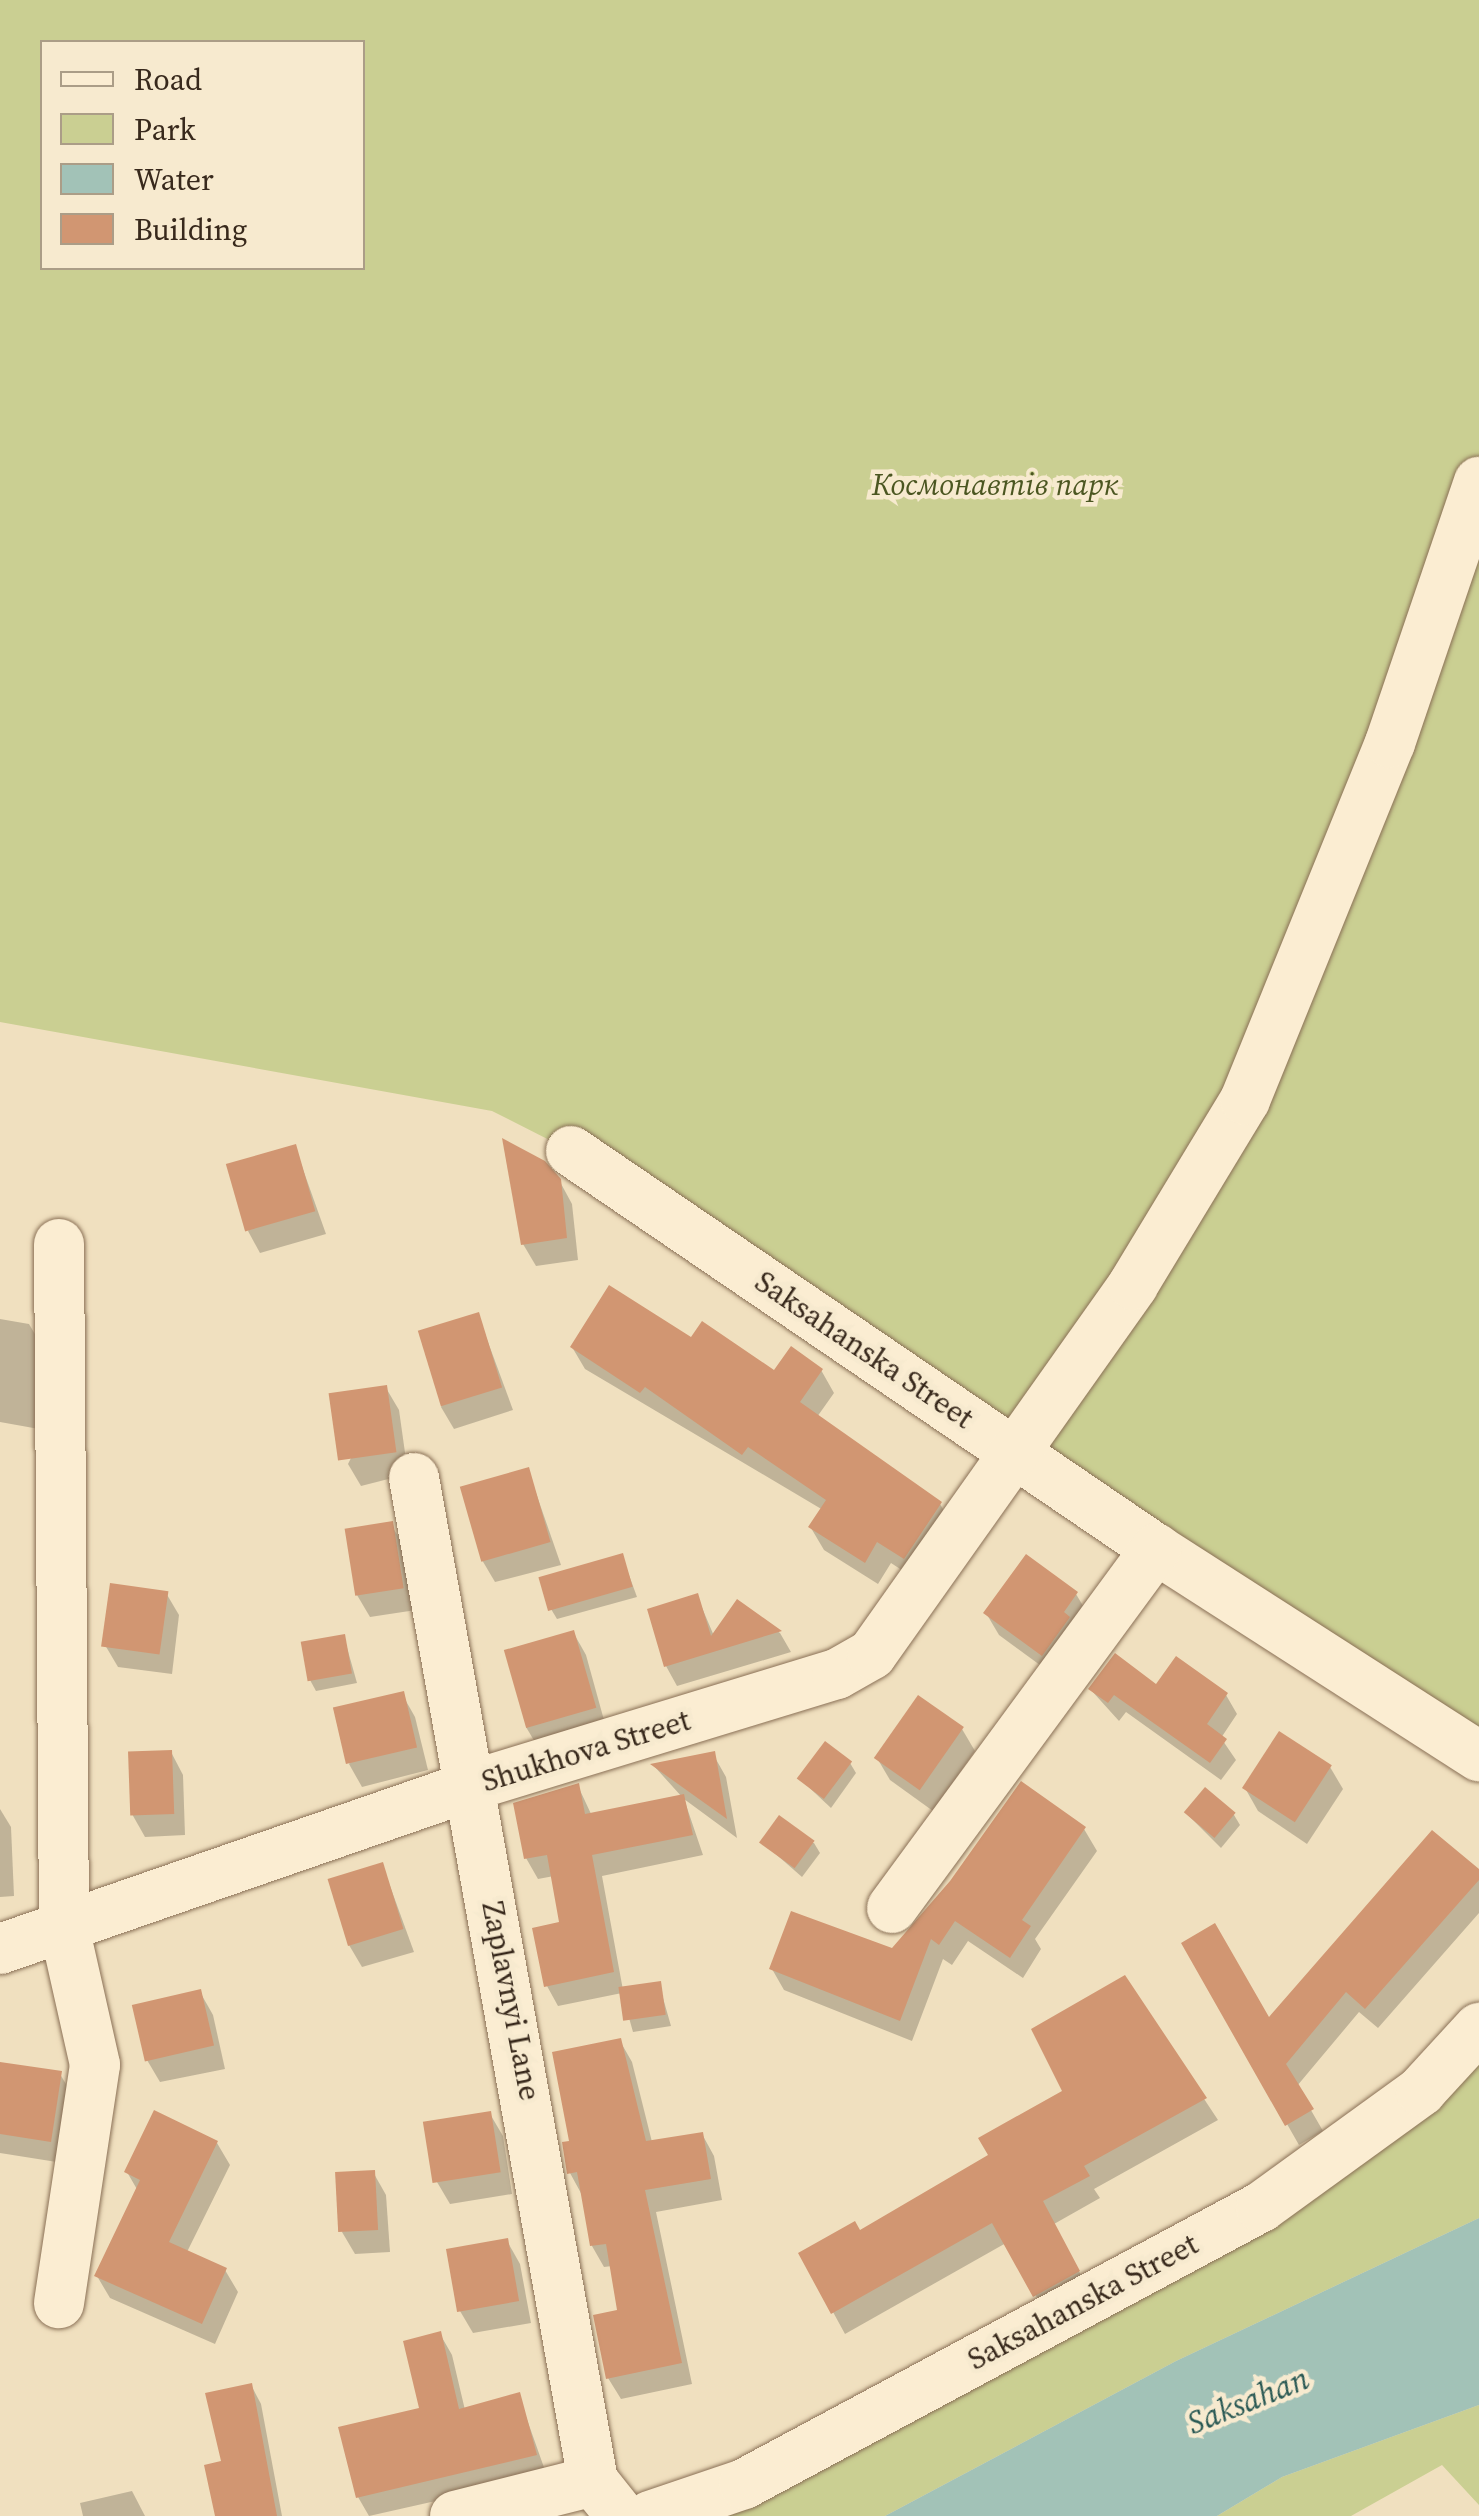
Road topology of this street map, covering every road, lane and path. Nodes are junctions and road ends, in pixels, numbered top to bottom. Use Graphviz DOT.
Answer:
graph roads {
  1 [pos="1479,482"];
  2 [pos="571,1151"];
  3 [pos="59,1244"];
  4 [pos="1017,1452"];
  5 [pos="414,1478"];
  6 [pos="1156,1549"];
  7 [pos="1479,1756"];
  8 [pos="470,1786"];
  9 [pos="892,1908"];
  10 [pos="64,1928"];
  11 [pos="0,1950"];
  12 [pos="1479,2028"];
  13 [pos="60,2303"];
  14 [pos="607,2499"];
  15 [pos="455,2516"];
  16 [pos="650,2516"];
  1 -- 4 [label="street, Shukhova Street"];
  2 -- 4 [label="street, Saksahanska Street"];
  3 -- 10 [label="street"];
  4 -- 6 [label="street, Saksahanska Street"];
  4 -- 8 [label="street, Shukhova Street"];
  5 -- 8 [label="street, Zaplavnyi Lane"];
  6 -- 7 [label="street, Saksahanska Street"];
  6 -- 9 [label="street"];
  8 -- 10 [label="street, Shukhova Street"];
  8 -- 14 [label="street, Zaplavnyi Lane"];
  10 -- 11 [label="street, Shukhova Street"];
  10 -- 13 [label="street"];
  12 -- 16 [label="street, Saksahanska Street"];
  14 -- 15 [label="street"];
}
